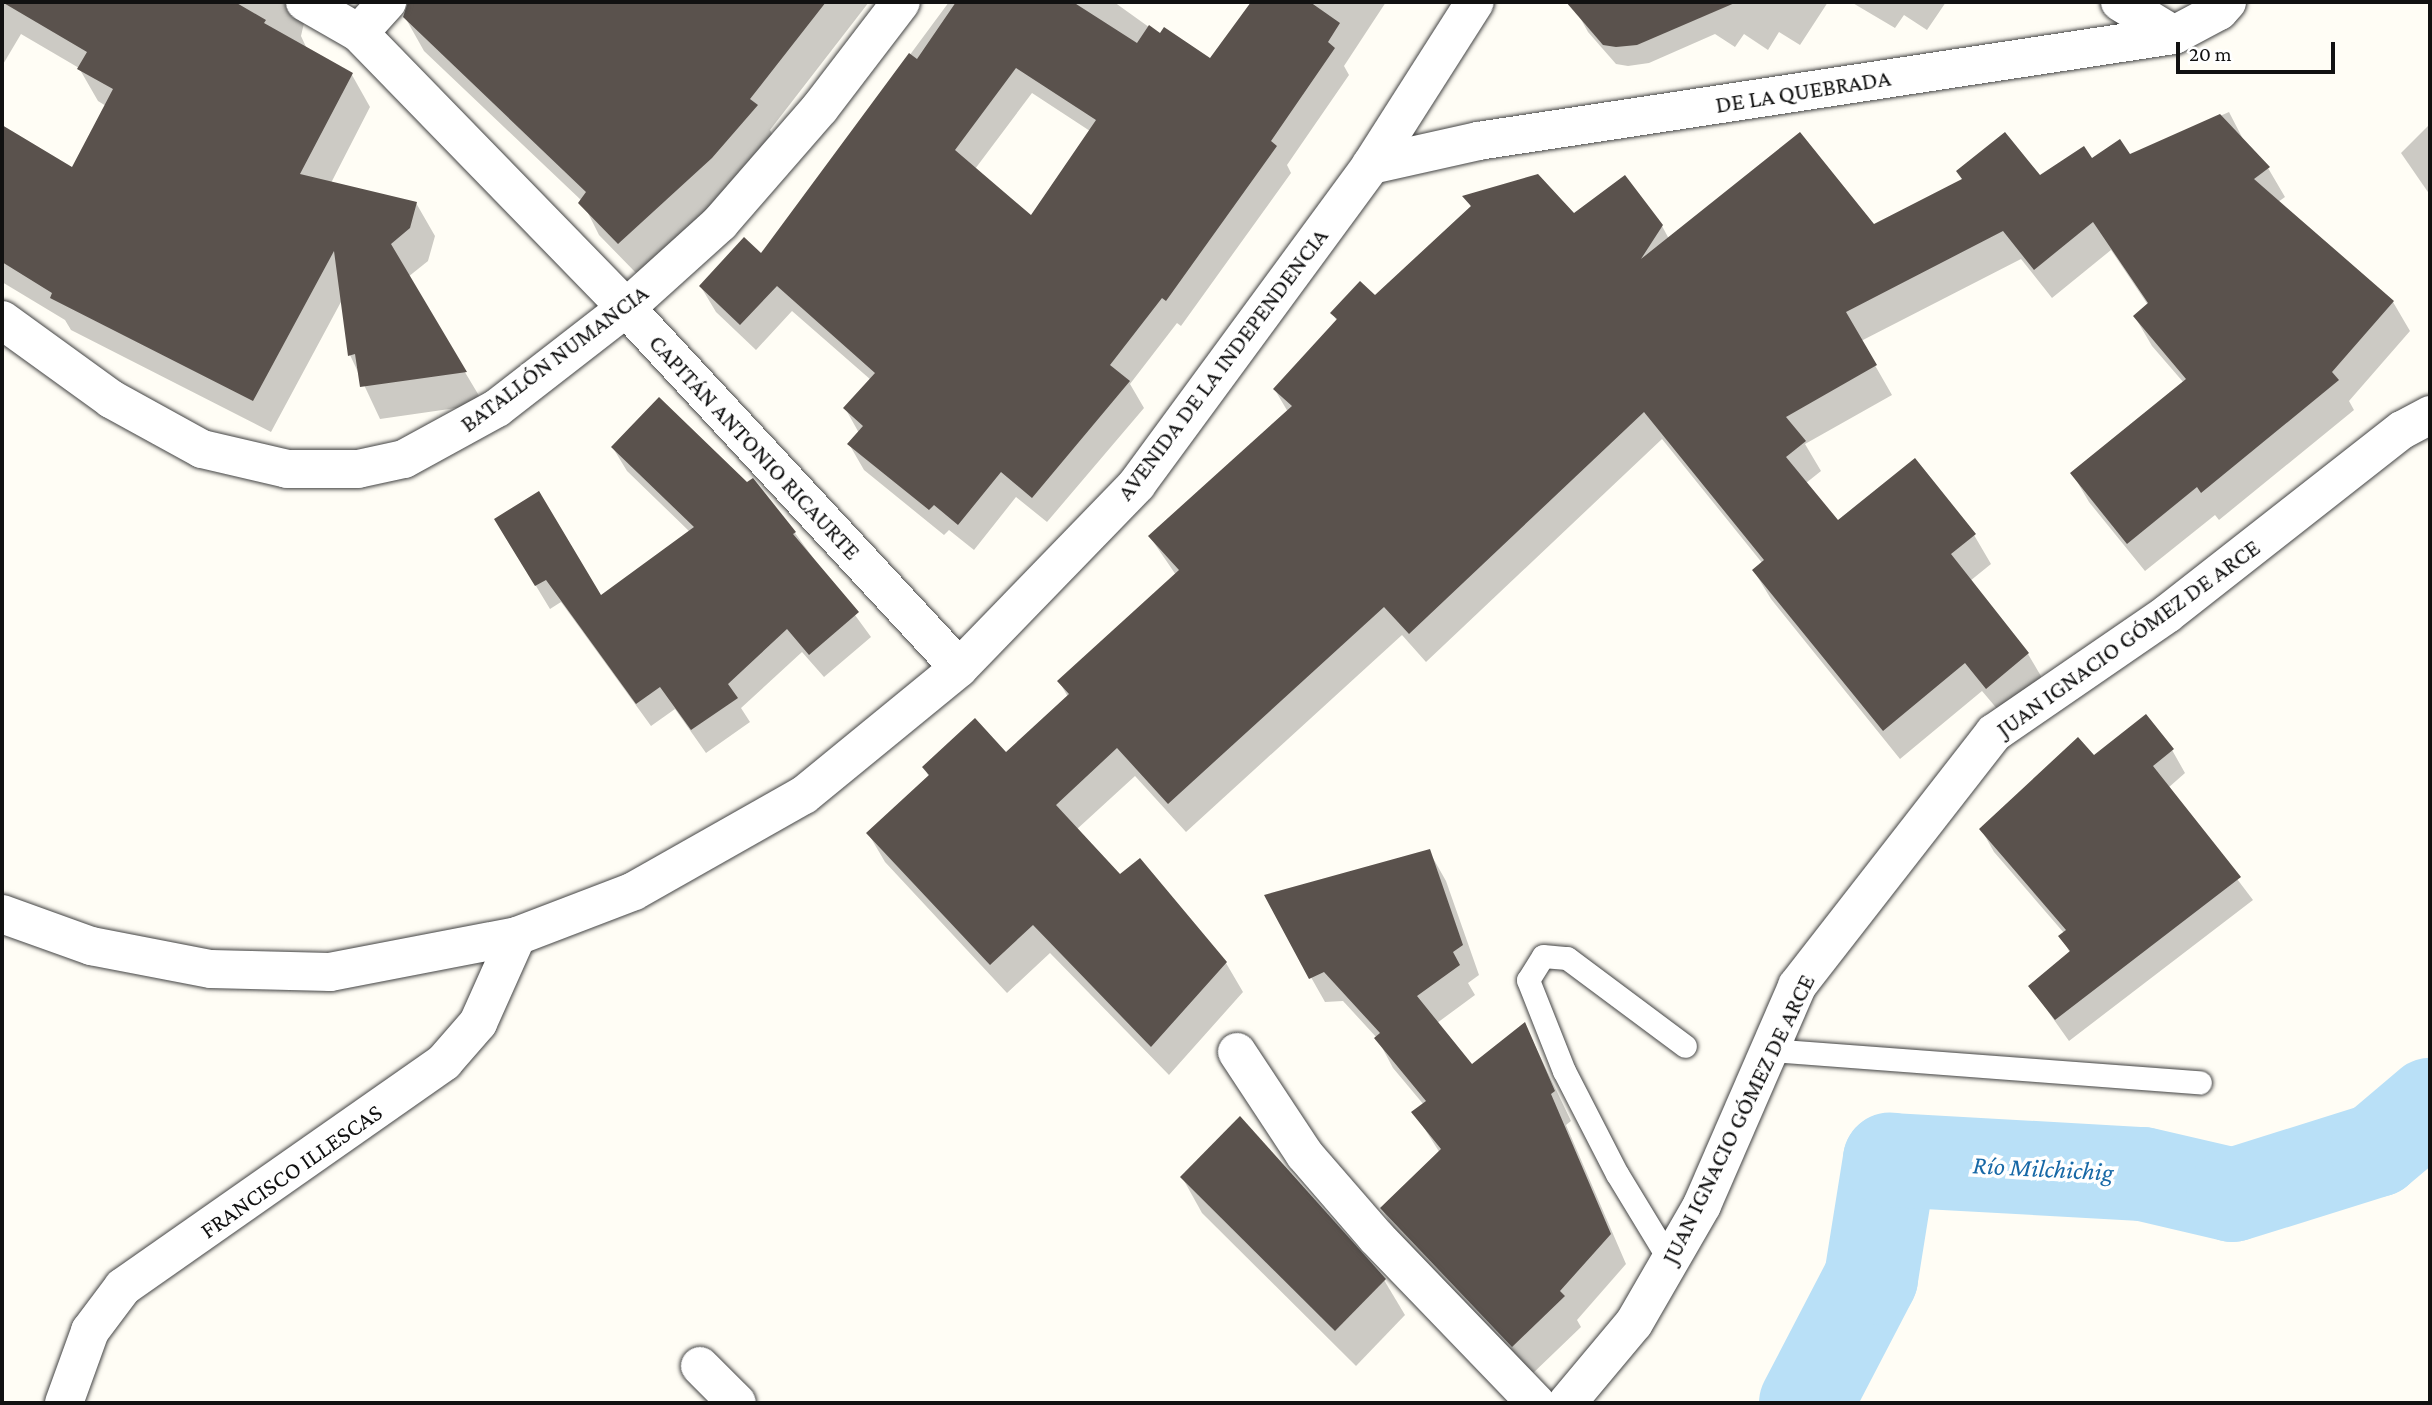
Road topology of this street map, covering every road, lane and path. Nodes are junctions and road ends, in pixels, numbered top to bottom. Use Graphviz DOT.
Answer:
graph roads {
  1 [pos="305,2"];
  2 [pos="387,2"];
  3 [pos="901,2"];
  4 [pos="1475,2"];
  5 [pos="2120,2"];
  6 [pos="2227,2"];
  7 [pos="359,33"];
  8 [pos="2174,35"];
  9 [pos="1371,165"];
  10 [pos="626,307"];
  11 [pos="2,320"];
  12 [pos="2430,415"];
  13 [pos="959,668"];
  14 [pos="2,914"];
  15 [pos="517,936"];
  16 [pos="1685,1046"];
  17 [pos="1770,1050"];
  18 [pos="1237,1052"];
  19 [pos="2200,1082"];
  20 [pos="1670,1261"];
  21 [pos="700,1366"];
  22 [pos="64,1403"];
  23 [pos="737,1403"];
  24 [pos="1536,1403"];
  25 [pos="1567,1403"];
  1 -- 7 [label="street, CAPITÁN ANTONIO RICAURTE"];
  2 -- 7 [label="street"];
  3 -- 10 [label="street, BATALLÓN NUMANCIA"];
  4 -- 9 [label="street, AVENIDA DE LA INDEPENDENCIA"];
  5 -- 8 [label="street"];
  6 -- 8 [label="street, DE LA QUEBRADA"];
  7 -- 10 [label="street, CAPITÁN ANTONIO RICAURTE"];
  8 -- 9 [label="street, DE LA QUEBRADA"];
  9 -- 13 [label="street, AVENIDA DE LA INDEPENDENCIA"];
  10 -- 11 [label="street, BATALLÓN NUMANCIA"];
  10 -- 13 [label="street, CAPITÁN ANTONIO RICAURTE"];
  12 -- 17 [label="street, JUAN IGNACIO GÓMEZ DE ARCE"];
  13 -- 15 [label="street, AVENIDA DE LA INDEPENDENCIA"];
  14 -- 15 [label="street, AVENIDA DE LA INDEPENDENCIA"];
  15 -- 22 [label="street, FRANCISCO ILLESCAS"];
  16 -- 20 [label="lane"];
  17 -- 19 [label="lane"];
  17 -- 20 [label="street, JUAN IGNACIO GÓMEZ DE ARCE"];
  18 -- 24 [label="street"];
  20 -- 25 [label="street, JUAN IGNACIO GÓMEZ DE ARCE"];
  21 -- 23 [label="street"];
}
